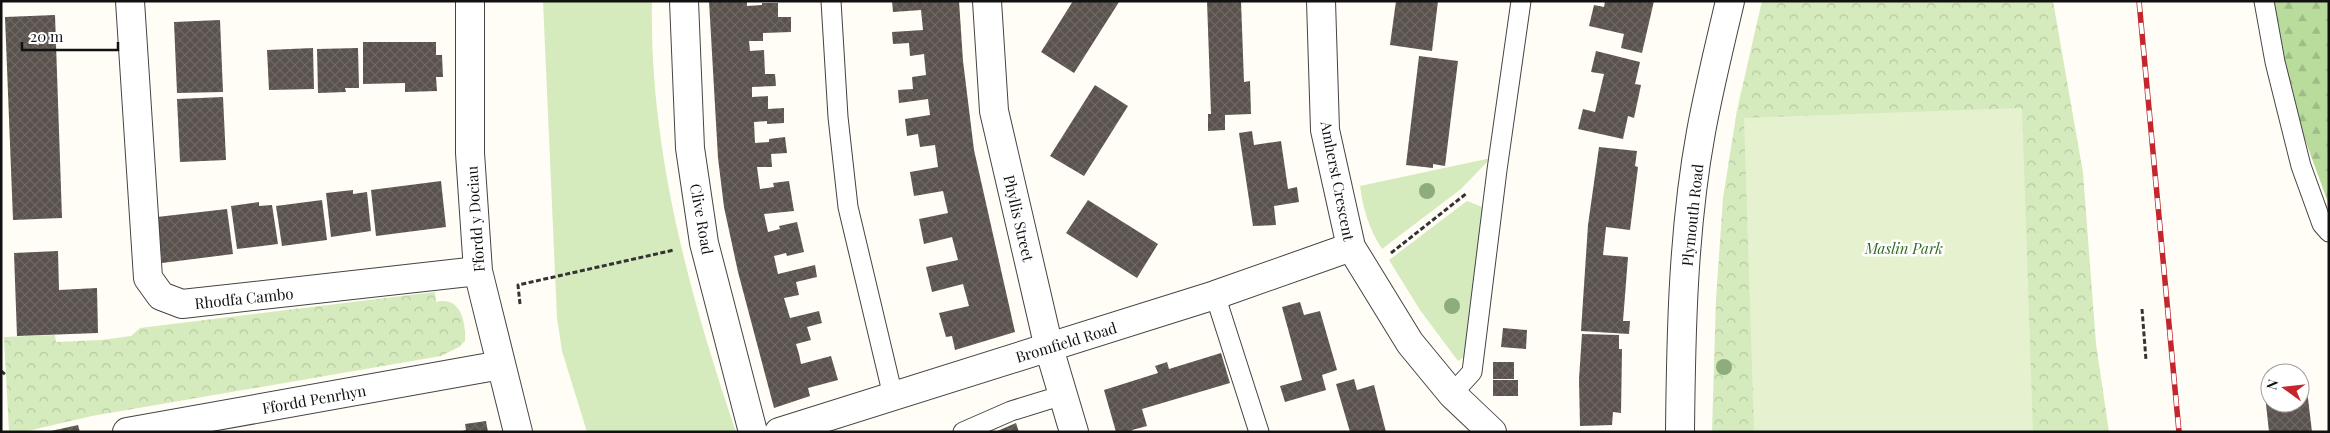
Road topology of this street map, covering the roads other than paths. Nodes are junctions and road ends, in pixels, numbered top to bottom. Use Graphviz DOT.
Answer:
graph roads {
  1 [pos="130,1"];
  2 [pos="470,1"];
  3 [pos="684,1"];
  4 [pos="831,1"];
  5 [pos="987,1"];
  6 [pos="1321,1"];
  7 [pos="1521,1"];
  8 [pos="1730,1"];
  9 [pos="2264,1"];
  10 [pos="2329,232"];
  11 [pos="1351,247"];
  12 [pos="478,271"];
  13 [pos="1215,296"];
  14 [pos="1048,348"];
  15 [pos="501,365"];
  16 [pos="1452,394"];
  17 [pos="1063,395"];
  18 [pos="892,396"];
  19 [pos="127,432"];
  20 [pos="518,432"];
  21 [pos="753,432"];
  22 [pos="779,432"];
  23 [pos="962,432"];
  24 [pos="1074,432"];
  25 [pos="1258,432"];
  26 [pos="1492,432"];
  27 [pos="1680,432"];
  1 -- 12 [label="street, Rhodfa Cambo"];
  2 -- 12 [label="street, Ffordd y Dociau"];
  3 -- 21 [label="street, Clive Road"];
  4 -- 18 [label="lane"];
  5 -- 14 [label="street, Phyllis Street"];
  6 -- 11 [label="street, Amherst Crescent"];
  7 -- 16 [label="lane"];
  8 -- 27 [label="street, Plymouth Road"];
  9 -- 10 [label="lane"];
  11 -- 13 [label="street, Bromfield Road"];
  11 -- 16 [label="street, Amherst Crescent"];
  12 -- 15 [label="street, Ffordd y Dociau"];
  13 -- 14 [label="street, Bromfield Road"];
  13 -- 25 [label="lane"];
  14 -- 17 [label="street, Phyllis Street"];
  14 -- 18 [label="street, Bromfield Road"];
  15 -- 19 [label="street, Ffordd Penrhyn"];
  15 -- 20 [label="street, Ffordd y Dociau"];
  16 -- 26 [label="street, Amherst Crescent"];
  17 -- 23 [label="lane"];
  17 -- 24 [label="street, Phyllis Street"];
  18 -- 22 [label="street, Bromfield Road"];
}
